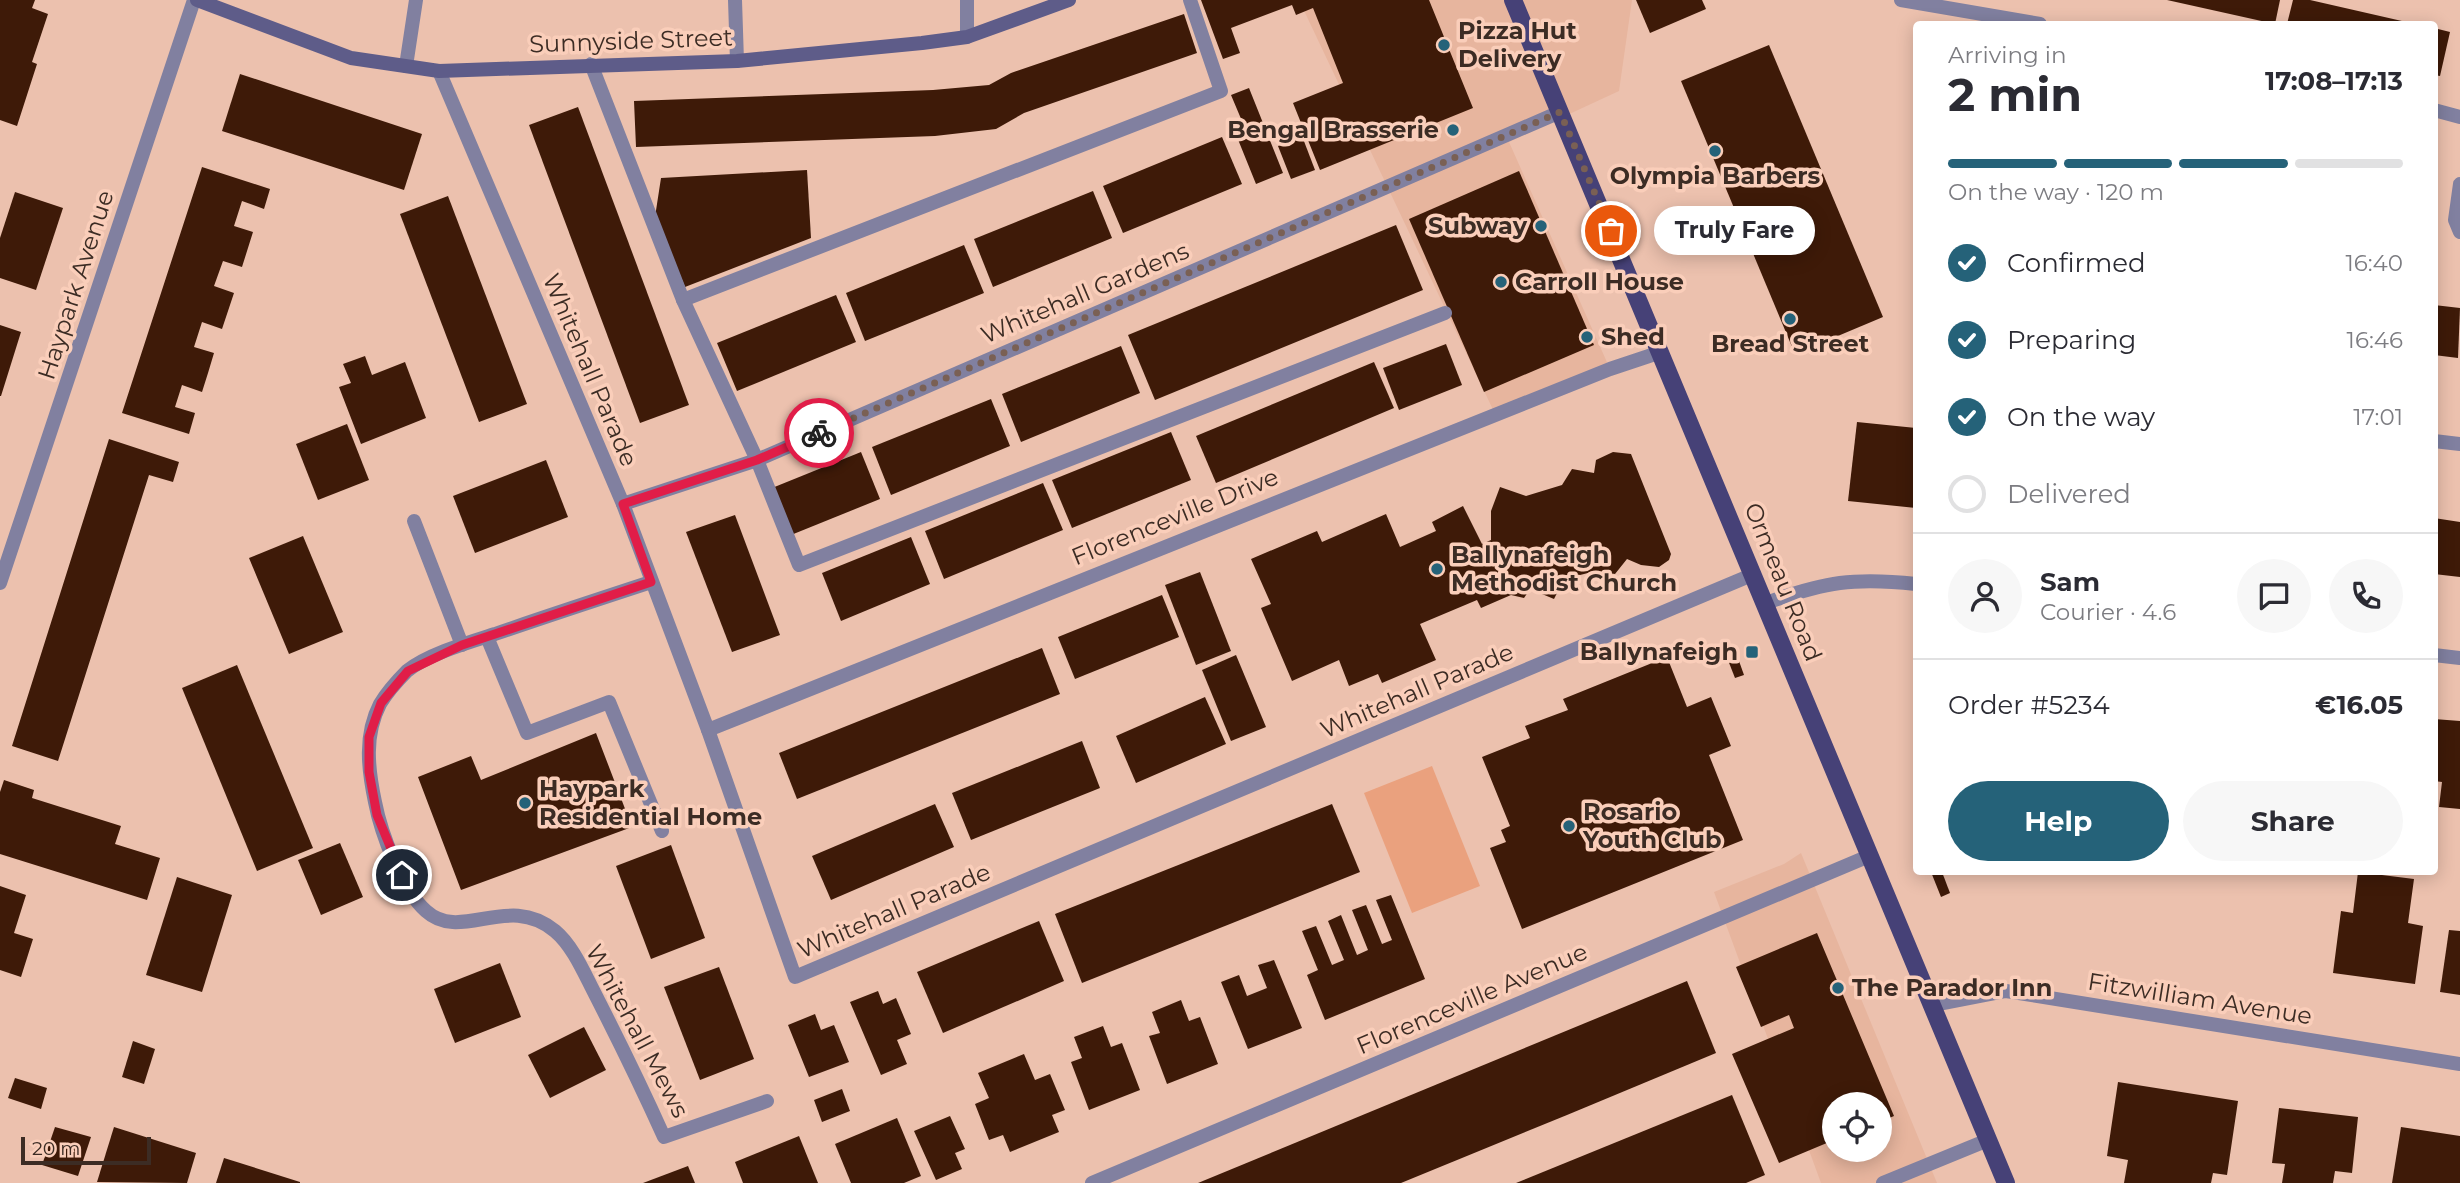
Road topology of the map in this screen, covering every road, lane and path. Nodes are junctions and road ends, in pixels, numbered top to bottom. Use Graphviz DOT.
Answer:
graph roads {
  1 [pos="195,0"];
  2 [pos="416,0"];
  3 [pos="735,0"];
  4 [pos="967,0"];
  5 [pos="1069,0"];
  6 [pos="1190,0"];
  7 [pos="1513,0"];
  8 [pos="1901,0"];
  9 [pos="2023,21"];
  10 [pos="967,37"];
  11 [pos="737,61"];
  12 [pos="591,64"];
  13 [pos="406,66"];
  14 [pos="439,71"];
  15 [pos="2438,111"];
  16 [pos="1560,112"];
  17 [pos="2460,117"];
  18 [pos="2460,184"];
  19 [pos="2460,232"];
  20 [pos="683,300"];
  21 [pos="1445,313"];
  22 [pos="1661,352"];
  23 [pos="2438,441"];
  24 [pos="2460,444"];
  25 [pos="757,460"];
  26 [pos="623,504"];
  27 [pos="414,521"];
  28 [pos="1754,574"];
  29 [pos="651,582"];
  30 [pos="0,583"];
  31 [pos="1913,584"];
  32 [pos="1766,603"];
  33 [pos="487,636"];
  34 [pos="462,645"];
  35 [pos="2438,656"];
  36 [pos="2460,659"];
  37 [pos="708,730"];
  38 [pos="662,831"];
  39 [pos="1869,856"];
  40 [pos="1934,1005"];
  41 [pos="2460,1064"];
  42 [pos="767,1101"];
  43 [pos="1988,1140"];
  44 [pos="1092,1183"];
  45 [pos="1882,1183"];
  46 [pos="2006,1183"];
  1 -- 13 [label="street, Sunnyside Street"];
  1 -- 30 [label="street, Haypark Avenue"];
  2 -- 13 [label="street"];
  3 -- 11 [label="street"];
  4 -- 10 [label="street"];
  5 -- 10 [label="street, Sunnyside Street"];
  6 -- 20 [label="street"];
  7 -- 16 [label="main road, Ormeau Road"];
  8 -- 9 [label="street"];
  10 -- 11 [label="street, Sunnyside Street"];
  11 -- 12 [label="street, Sunnyside Street"];
  12 -- 14 [label="street, Sunnyside Street"];
  12 -- 20 [label="street"];
  13 -- 14 [label="street, Sunnyside Street"];
  14 -- 26 [label="street, Whitehall Parade"];
  15 -- 17 [label="street"];
  16 -- 22 [label="main road, Ormeau Road"];
  16 -- 25 [label="street, Whitehall Gardens"];
  18 -- 19 [label="street"];
  20 -- 25 [label="street"];
  21 -- 25 [label="street"];
  22 -- 28 [label="main road, Ormeau Road"];
  22 -- 37 [label="street, Florenceville Drive"];
  23 -- 24 [label="street"];
  25 -- 26 [label="street, Whitehall Gardens"];
  26 -- 29 [label="street, Whitehall Parade"];
  27 -- 34 [label="street"];
  28 -- 32 [label="main road, Ormeau Road"];
  28 -- 37 [label="street, Whitehall Parade"];
  29 -- 33 [label="street, Whitehall Mews"];
  29 -- 37 [label="street, Whitehall Parade"];
  31 -- 32 [label="street"];
  32 -- 39 [label="main road, Ormeau Road"];
  33 -- 34 [label="street, Whitehall Mews"];
  33 -- 38 [label="street"];
  34 -- 42 [label="street, Whitehall Mews"];
  35 -- 36 [label="street"];
  39 -- 40 [label="main road, Ormeau Road"];
  39 -- 44 [label="street, Florenceville Avenue"];
  40 -- 41 [label="street, Fitzwilliam Avenue"];
  40 -- 43 [label="main road, Ormeau Road"];
  43 -- 45 [label="street"];
  43 -- 46 [label="main road, Ormeau Road"];
}
